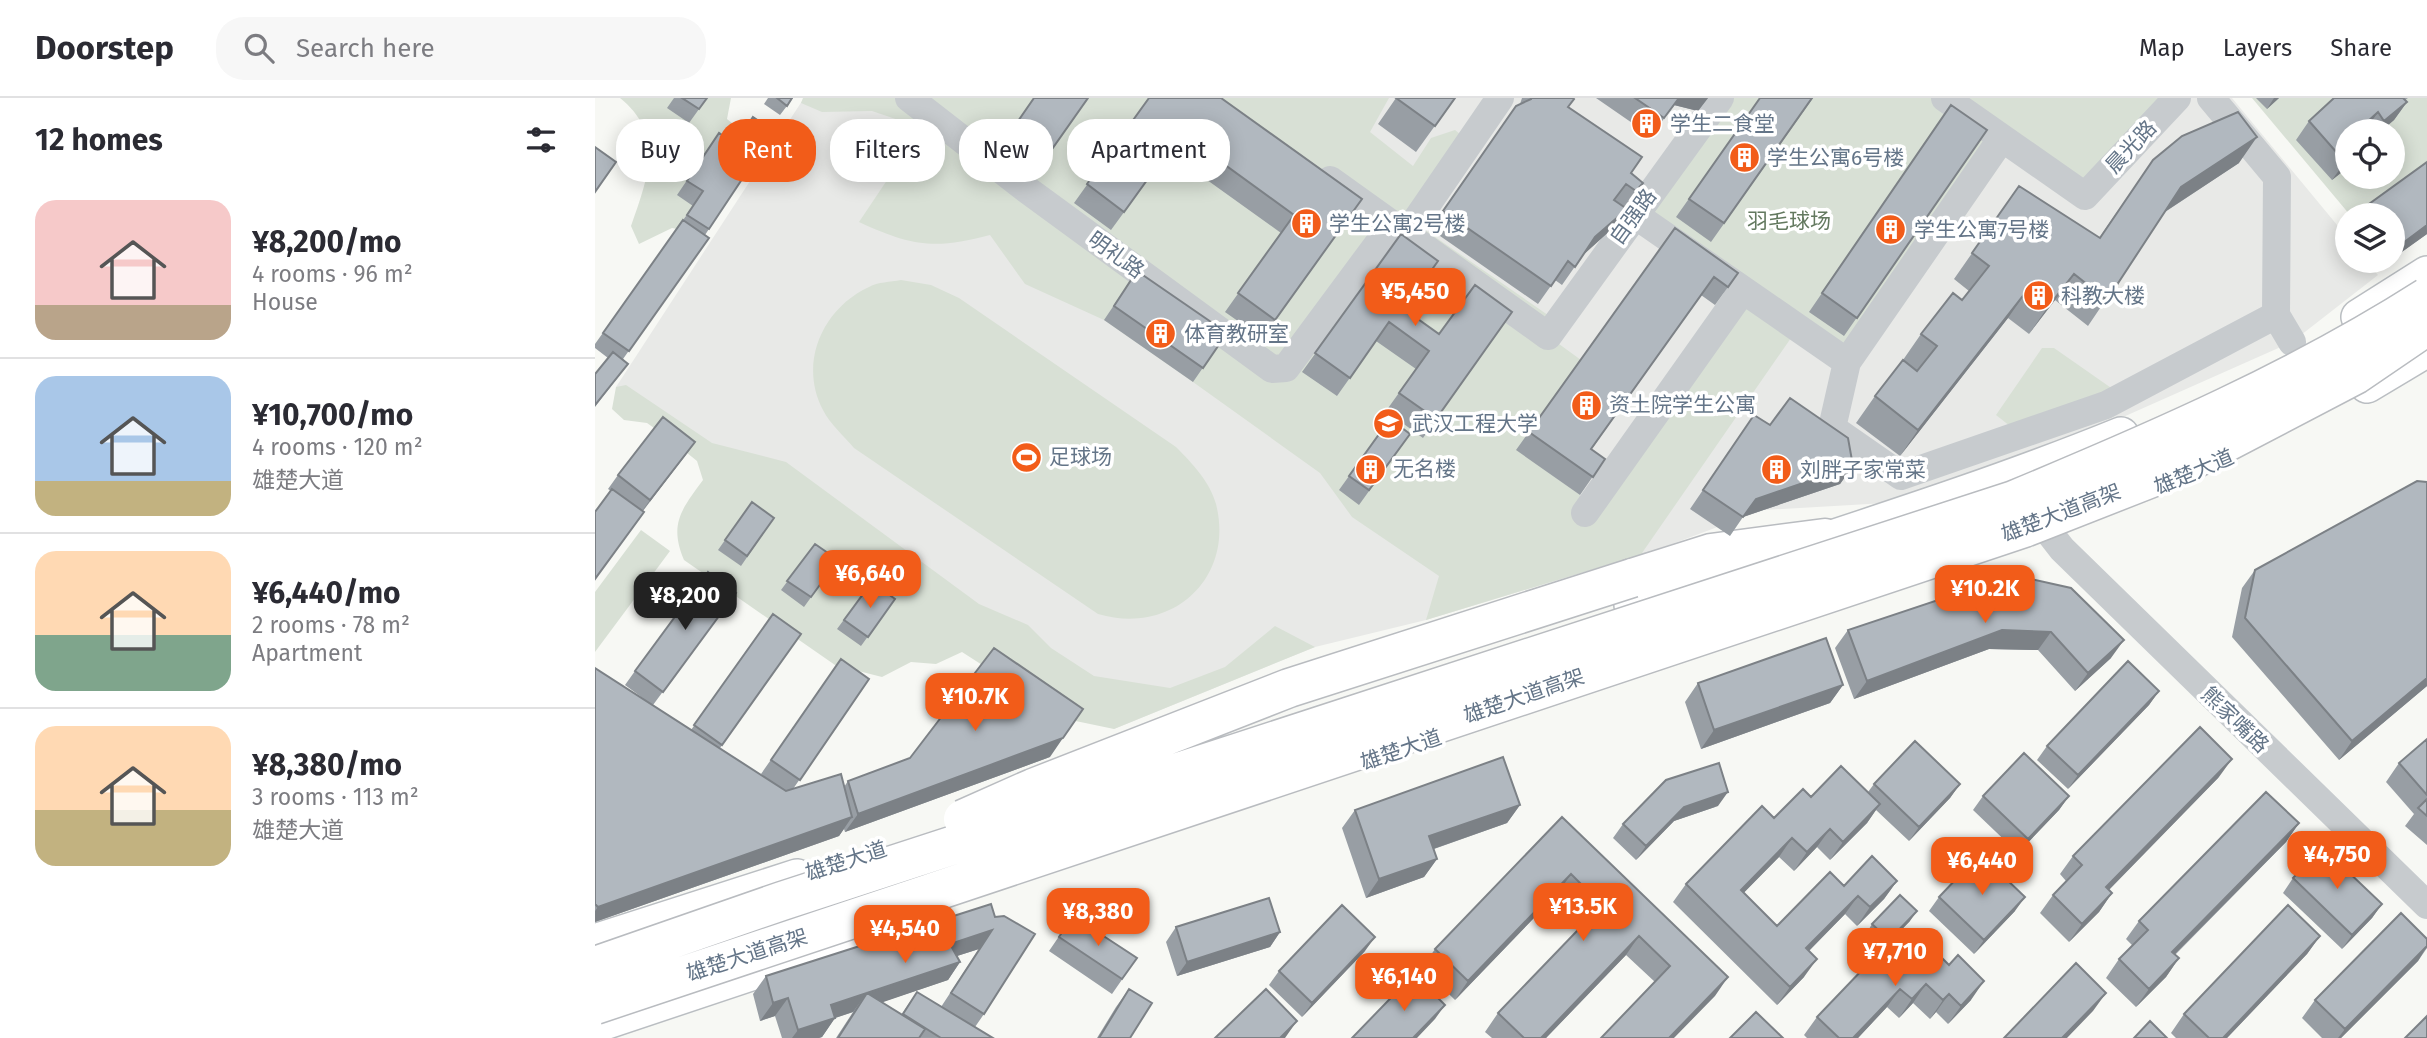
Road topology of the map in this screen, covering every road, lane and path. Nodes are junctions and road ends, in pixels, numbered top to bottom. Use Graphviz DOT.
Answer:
graph roads {
  1 [pos="909,98"];
  2 [pos="1500,98"];
  3 [pos="1720,98"];
  4 [pos="1945,98"];
  5 [pos="2177,98"];
  6 [pos="2211,98"];
  7 [pos="2002,138"];
  8 [pos="1304,162"];
  9 [pos="1635,215"];
  10 [pos="1399,230"];
  11 [pos="2427,274"];
  12 [pos="1743,290"];
  13 [pos="2427,296"];
  14 [pos="2276,315"];
  15 [pos="2427,326"];
  16 [pos="2292,342"];
  17 [pos="2427,349"];
  18 [pos="1847,362"];
  19 [pos="2265,370"];
  20 [pos="2293,426"];
  21 [pos="1585,513"];
  22 [pos="2048,531"];
  23 [pos="1825,538"];
  24 [pos="782,901"];
  25 [pos="2427,905"];
  26 [pos="595,942"];
  27 [pos="595,966"];
  28 [pos="595,1005"];
  29 [pos="595,1025"];
  1 -- 10 [label="street, 明礼路"];
  2 -- 10 [label="street, 明礼路"];
  3 -- 9 [label="street, 自强路"];
  4 -- 7 [label="street"];
  5 -- 7 [label="street, 晨光路"];
  6 -- 14 [label="street"];
  7 -- 18 [label="street"];
  8 -- 10 [label="street"];
  9 -- 10 [label="street, 自强路"];
  9 -- 12 [label="street"];
  11 -- 19 [label="main road, 雄楚大道"];
  12 -- 18 [label="street"];
  12 -- 21 [label="street"];
  13 -- 24 [label="highway, 雄楚大道高架, bridge"];
  14 -- 16 [label="street"];
  14 -- 18 [label="street"];
  15 -- 28 [label="highway, 雄楚大道高架, bridge"];
  17 -- 20 [label="main road, 雄楚大道"];
  19 -- 20 [label="main road"];
  19 -- 23 [label="main road, 雄楚大道"];
  20 -- 22 [label="main road, 雄楚大道"];
  22 -- 25 [label="street, 熊家嘴路"];
  22 -- 29 [label="main road, 雄楚大道"];
  23 -- 24 [label="highway, bridge"];
  23 -- 26 [label="main road, 雄楚大道"];
  24 -- 27 [label="highway, 雄楚大道高架, bridge"];
}
